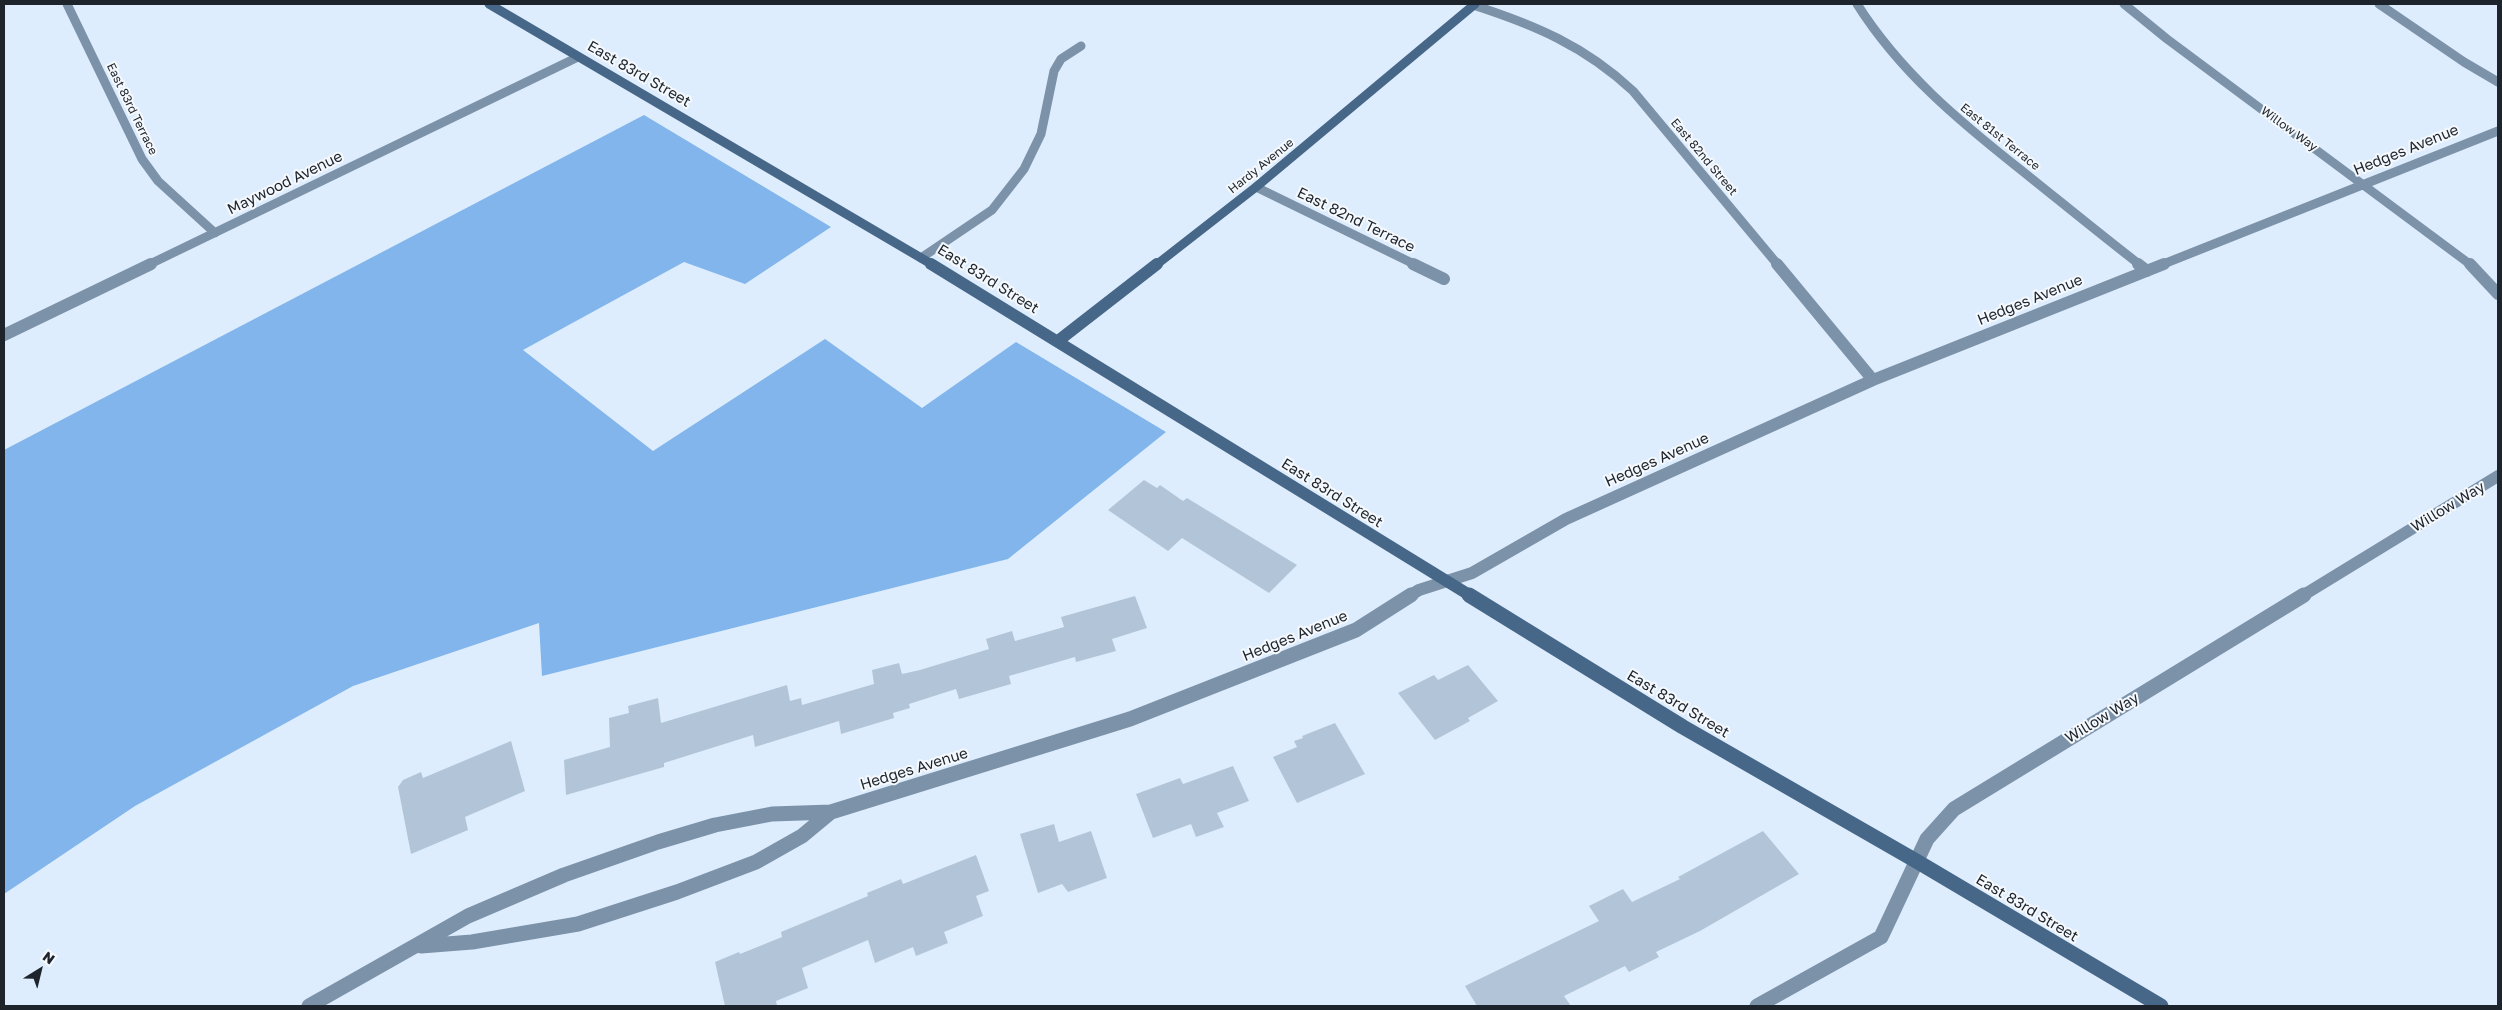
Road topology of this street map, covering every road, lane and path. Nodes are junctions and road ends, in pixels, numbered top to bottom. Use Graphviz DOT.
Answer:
graph roads {
  1 [pos="67,4"];
  2 [pos="489,4"];
  3 [pos="1474,4"];
  4 [pos="1857,4"];
  5 [pos="2124,4"];
  6 [pos="2379,4"];
  7 [pos="1081,46"];
  8 [pos="578,58"];
  9 [pos="2498,82"];
  10 [pos="2498,131"];
  11 [pos="2364,184"];
  12 [pos="1256,187"];
  13 [pos="215,233"];
  14 [pos="921,258"];
  15 [pos="2147,271"];
  16 [pos="1444,280"];
  17 [pos="2498,294"];
  18 [pos="4,335"];
  19 [pos="1058,341"];
  20 [pos="1873,380"];
  21 [pos="2498,476"];
  22 [pos="1444,581"];
  23 [pos="830,812"];
  24 [pos="1918,862"];
  25 [pos="419,946"];
  26 [pos="309,1006"];
  27 [pos="1757,1006"];
  28 [pos="2161,1006"];
  1 -- 13 [label="street, East 83rd Terrace"];
  2 -- 8 [label="street, East 83rd Street"];
  3 -- 12 [label="street, Hardy Avenue"];
  3 -- 20 [label="street, East 82nd Street"];
  4 -- 15 [label="street, East 81st Terrace"];
  5 -- 11 [label="street, Willow Way"];
  6 -- 9 [label="street"];
  7 -- 14 [label="street"];
  8 -- 13 [label="street, Maywood Avenue"];
  8 -- 14 [label="street, East 83rd Street"];
  10 -- 11 [label="street, Hedges Avenue"];
  11 -- 15 [label="street, Hedges Avenue"];
  11 -- 17 [label="street, Willow Way"];
  12 -- 16 [label="street, East 82nd Terrace"];
  12 -- 19 [label="street, Hardy Avenue"];
  13 -- 18 [label="street, Maywood Avenue"];
  14 -- 19 [label="street, East 83rd Street"];
  15 -- 20 [label="street, Hedges Avenue"];
  19 -- 22 [label="street, East 83rd Street"];
  20 -- 22 [label="street, Hedges Avenue"];
  21 -- 24 [label="street, Willow Way"];
  22 -- 23 [label="street, Hedges Avenue"];
  22 -- 24 [label="street, East 83rd Street"];
  23 -- 25 [label="street"];
  23 -- 25 [label="street"];
  24 -- 27 [label="street, Willow Way"];
  24 -- 28 [label="street, East 83rd Street"];
  25 -- 26 [label="street"];
}
